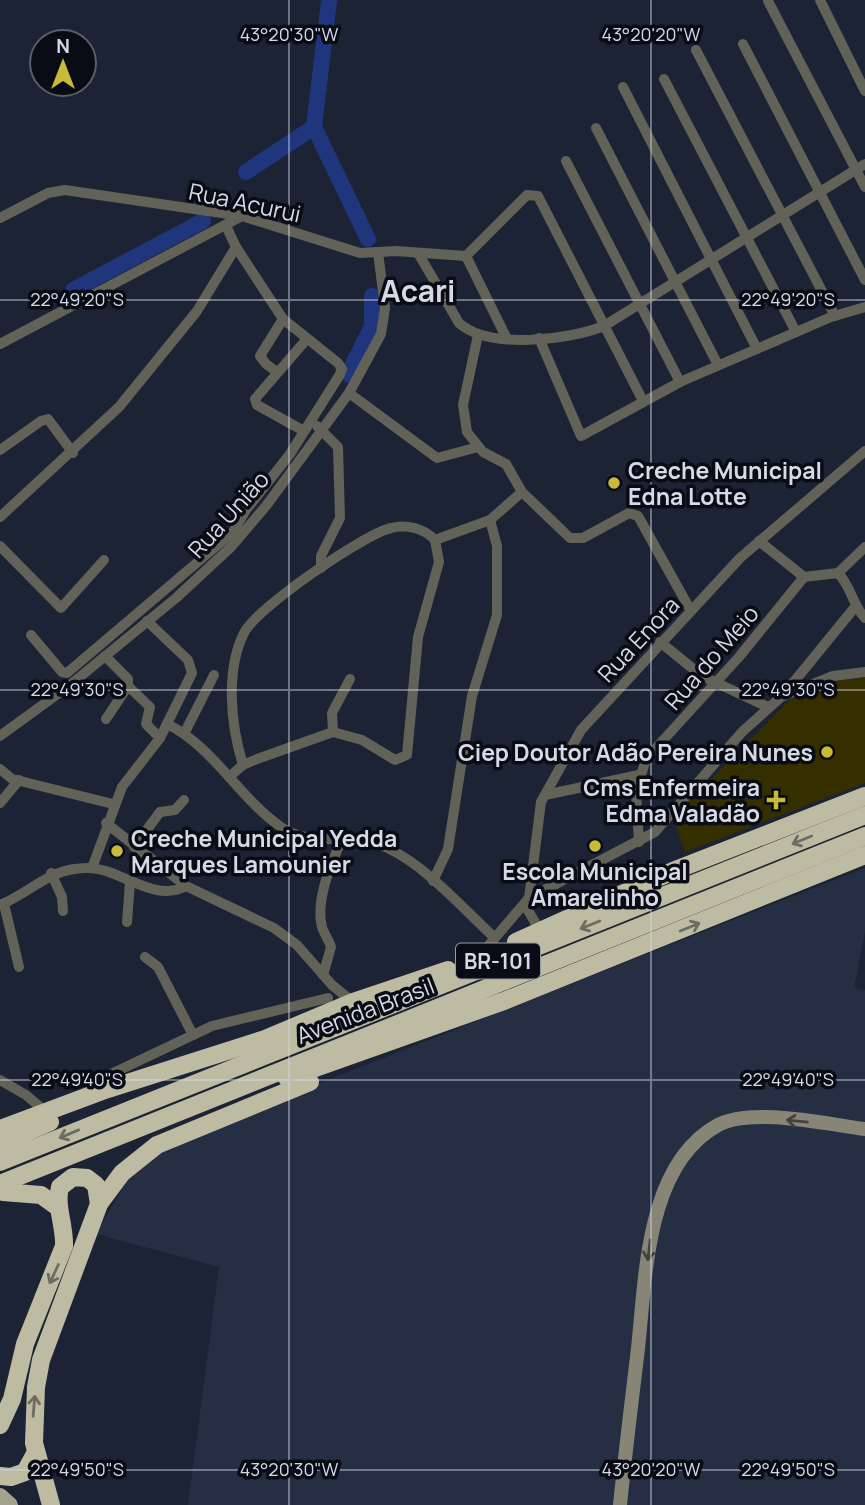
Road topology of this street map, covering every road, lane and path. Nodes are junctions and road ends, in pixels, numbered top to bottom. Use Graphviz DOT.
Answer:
graph roads {
  1 [pos="820,0"];
  2 [pos="768,1"];
  3 [pos="743,44"];
  4 [pos="696,50"];
  5 [pos="664,79"];
  6 [pos="623,88"];
  7 [pos="865,91"];
  8 [pos="596,128"];
  9 [pos="566,161"];
  10 [pos="860,167"];
  11 [pos="865,187"];
  12 [pos="819,194"];
  13 [pos="783,215"];
  14 [pos="242,216"];
  15 [pos="0,218"];
  16 [pos="226,226"];
  17 [pos="746,237"];
  18 [pos="236,247"];
  19 [pos="378,253"];
  20 [pos="418,253"];
  21 [pos="466,256"];
  22 [pos="709,260"];
  23 [pos="865,280"];
  24 [pos="676,281"];
  25 [pos="638,305"];
  26 [pos="865,307"];
  27 [pos="835,316"];
  28 [pos="283,319"];
  29 [pos="604,326"];
  30 [pos="796,332"];
  31 [pos="478,335"];
  32 [pos="539,338"];
  33 [pos="507,339"];
  34 [pos="306,340"];
  35 [pos="0,344"];
  36 [pos="757,349"];
  37 [pos="718,365"];
  38 [pos="277,372"];
  39 [pos="680,382"];
  40 [pos="349,393"];
  41 [pos="643,401"];
  42 [pos="310,421"];
  43 [pos="322,429"];
  44 [pos="304,431"];
  45 [pos="478,447"];
  46 [pos="0,450"];
  47 [pos="865,452"];
  48 [pos="74,453"];
  49 [pos="522,492"];
  50 [pos="0,517"];
  51 [pos="490,520"];
  52 [pos="435,540"];
  53 [pos="759,541"];
  54 [pos="0,546"];
  55 [pos="865,547"];
  56 [pos="104,560"];
  57 [pos="321,568"];
  58 [pos="838,573"];
  59 [pos="190,577"];
  60 [pos="804,577"];
  61 [pos="168,587"];
  62 [pos="176,597"];
  63 [pos="855,607"];
  64 [pos="691,611"];
  65 [pos="865,618"];
  66 [pos="147,621"];
  67 [pos="31,635"];
  68 [pos="660,642"];
  69 [pos="109,648"];
  70 [pos="865,672"];
  71 [pos="214,676"];
  72 [pos="350,679"];
  73 [pos="715,684"];
  74 [pos="128,686"];
  75 [pos="781,697"];
  76 [pos="768,707"];
  77 [pos="106,719"];
  78 [pos="167,723"];
  79 [pos="333,732"];
  80 [pos="185,733"];
  81 [pos="0,736"];
  82 [pos="160,738"];
  83 [pos="243,765"];
  84 [pos="0,769"];
  85 [pos="639,775"];
  86 [pos="229,777"];
  87 [pos="19,780"];
  88 [pos="545,795"];
  89 [pos="865,796"];
  90 [pos="184,800"];
  91 [pos="0,803"];
  92 [pos="113,804"];
  93 [pos="865,815"];
  94 [pos="106,823"];
  95 [pos="865,836"];
  96 [pos="341,841"];
  97 [pos="639,842"];
  98 [pos="865,846"];
  99 [pos="134,847"];
  100 [pos="865,855"];
  101 [pos="92,868"];
  102 [pos="51,873"];
  103 [pos="433,881"];
  104 [pos="130,882"];
  105 [pos="186,886"];
  106 [pos="527,901"];
  107 [pos="2,904"];
  108 [pos="744,904"];
  109 [pos="63,911"];
  110 [pos="127,922"];
  111 [pos="540,931"];
  112 [pos="495,938"];
  113 [pos="145,957"];
  114 [pos="476,960"];
  115 [pos="19,967"];
  116 [pos="323,975"];
  117 [pos="332,985"];
  118 [pos="354,1002"];
  119 [pos="327,1005"];
  120 [pos="470,1013"];
  121 [pos="414,1033"];
  122 [pos="193,1035"];
  123 [pos="265,1039"];
  124 [pos="148,1058"];
  125 [pos="297,1062"];
  126 [pos="152,1077"];
  127 [pos="0,1080"];
  128 [pos="102,1091"];
  129 [pos="132,1107"];
  130 [pos="47,1112"];
  131 [pos="0,1129"];
  132 [pos="865,1129"];
  133 [pos="0,1144"];
  134 [pos="0,1162"];
  135 [pos="1,1190"];
  136 [pos="99,1204"];
  137 [pos="60,1208"];
  138 [pos="41,1360"];
  139 [pos="15,1390"];
  140 [pos="0,1401"];
  141 [pos="0,1425"];
  142 [pos="36,1452"];
  143 [pos="0,1476"];
  144 [pos="0,1496"];
  145 [pos="9,1505"];
  146 [pos="51,1505"];
  147 [pos="620,1505"];
  1 -- 7 [label="street"];
  2 -- 10 [label="street"];
  3 -- 12 [label="street"];
  4 -- 13 [label="street"];
  5 -- 17 [label="street"];
  6 -- 22 [label="street"];
  8 -- 24 [label="street"];
  9 -- 25 [label="street"];
  10 -- 11 [label="street"];
  10 -- 12 [label="street"];
  12 -- 13 [label="street"];
  12 -- 23 [label="street"];
  13 -- 17 [label="street"];
  13 -- 27 [label="street"];
  14 -- 15 [label="street, Rua Acurui"];
  14 -- 16 [label="street"];
  14 -- 19 [label="street, Rua Acurui"];
  16 -- 18 [label="street"];
  16 -- 35 [label="street"];
  17 -- 22 [label="street"];
  17 -- 30 [label="street"];
  18 -- 28 [label="street"];
  18 -- 48 [label="street"];
  19 -- 20 [label="street, Rua Acurui"];
  19 -- 40 [label="street, Rua União"];
  20 -- 21 [label="street, Rua Acurui"];
  20 -- 31 [label="street"];
  21 -- 29 [label="street"];
  21 -- 33 [label="street"];
  22 -- 24 [label="street"];
  22 -- 36 [label="street"];
  24 -- 25 [label="street"];
  24 -- 37 [label="street"];
  25 -- 29 [label="street"];
  25 -- 39 [label="street"];
  26 -- 27 [label="street"];
  27 -- 30 [label="street"];
  28 -- 34 [label="street"];
  28 -- 38 [label="street"];
  29 -- 32 [label="street"];
  29 -- 41 [label="street"];
  30 -- 36 [label="street"];
  31 -- 33 [label="street"];
  31 -- 45 [label="street"];
  32 -- 33 [label="street"];
  32 -- 41 [label="street"];
  34 -- 38 [label="street"];
  34 -- 42 [label="street"];
  36 -- 37 [label="street"];
  37 -- 39 [label="street"];
  38 -- 44 [label="street"];
  39 -- 41 [label="street"];
  40 -- 43 [label="street, Rua União"];
  40 -- 45 [label="street"];
  42 -- 43 [label="street"];
  42 -- 44 [label="street"];
  43 -- 57 [label="street"];
  43 -- 59 [label="street, Rua União"];
  44 -- 59 [label="street"];
  45 -- 49 [label="street"];
  46 -- 48 [label="street"];
  47 -- 53 [label="street, Rua Enora"];
  48 -- 50 [label="street"];
  49 -- 51 [label="street"];
  49 -- 64 [label="street"];
  51 -- 52 [label="street"];
  51 -- 103 [label="street"];
  52 -- 57 [label="street"];
  52 -- 79 [label="street"];
  53 -- 60 [label="street"];
  53 -- 64 [label="street, Rua Enora"];
  54 -- 56 [label="street"];
  55 -- 58 [label="street"];
  57 -- 83 [label="street"];
  58 -- 60 [label="street"];
  58 -- 63 [label="street"];
  59 -- 61 [label="street"];
  59 -- 62 [label="street, Rua União"];
  60 -- 73 [label="street, Rua do Meio"];
  61 -- 62 [label="street"];
  61 -- 69 [label="street"];
  62 -- 66 [label="street, Rua União"];
  63 -- 65 [label="street"];
  63 -- 75 [label="street"];
  64 -- 68 [label="street, Rua Enora"];
  66 -- 69 [label="street, Rua União"];
  66 -- 78 [label="street"];
  67 -- 69 [label="street"];
  68 -- 73 [label="street"];
  68 -- 88 [label="street, Rua Enora"];
  69 -- 74 [label="street"];
  69 -- 81 [label="street, Rua União"];
  70 -- 75 [label="street"];
  71 -- 80 [label="street"];
  72 -- 79 [label="street"];
  73 -- 76 [label="street"];
  73 -- 85 [label="street, Rua do Meio"];
  74 -- 77 [label="street"];
  74 -- 82 [label="street"];
  75 -- 76 [label="street"];
  76 -- 97 [label="street"];
  78 -- 80 [label="street"];
  78 -- 82 [label="street"];
  79 -- 83 [label="street"];
  80 -- 86 [label="street"];
  82 -- 92 [label="street"];
  83 -- 86 [label="street"];
  84 -- 87 [label="street"];
  85 -- 88 [label="street"];
  85 -- 97 [label="street, Rua do Meio"];
  86 -- 96 [label="street"];
  87 -- 91 [label="street"];
  87 -- 92 [label="street"];
  88 -- 106 [label="street, Rua Enora"];
  89 -- 111 [label="highway, Avenida Brasil / BR-101"];
  90 -- 99 [label="street"];
  92 -- 94 [label="street"];
  93 -- 129 [label="highway, Avenida Brasil / BR-101, one-way"];
  94 -- 99 [label="street"];
  94 -- 101 [label="street"];
  95 -- 125 [label="highway, Avenida Brasil / BR-101"];
  96 -- 103 [label="street"];
  96 -- 116 [label="street"];
  97 -- 106 [label="street"];
  98 -- 108 [label="highway"];
  99 -- 105 [label="street"];
  100 -- 108 [label="highway, Avenida Brasil / BR-101"];
  101 -- 102 [label="street"];
  101 -- 104 [label="street"];
  102 -- 107 [label="street"];
  102 -- 109 [label="street"];
  103 -- 112 [label="street"];
  104 -- 105 [label="street"];
  104 -- 110 [label="street"];
  105 -- 116 [label="street"];
  106 -- 111 [label="street"];
  106 -- 112 [label="street"];
  107 -- 115 [label="street"];
  120 -- 108 [label="highway, Avenida Brasil / BR-101, one-way"];
  111 -- 114 [label="highway, Avenida Brasil / BR-101"];
  112 -- 114 [label="street"];
  113 -- 122 [label="street"];
  114 -- 118 [label="highway, Avenida Brasil / BR-101"];
  116 -- 117 [label="street"];
  117 -- 118 [label="street"];
  117 -- 119 [label="street"];
  118 -- 119 [label="highway, Avenida Brasil / BR-101"];
  119 -- 122 [label="street"];
  119 -- 123 [label="highway, Avenida Brasil / BR-101"];
  120 -- 121 [label="highway, Avenida Brasil"];
  120 -- 125 [label="highway"];
  121 -- 135 [label="highway, Avenida Brasil"];
  121 -- 136 [label="highway, Avenida Brasil"];
  122 -- 124 [label="street"];
  123 -- 126 [label="highway, Avenida Brasil"];
  123 -- 129 [label="highway"];
  124 -- 126 [label="street"];
  124 -- 128 [label="street"];
  125 -- 135 [label="highway, Avenida Brasil / BR-101"];
  126 -- 128 [label="highway, Avenida Brasil"];
  126 -- 133 [label="highway, Avenida Brasil"];
  127 -- 130 [label="street"];
  128 -- 130 [label="highway, Avenida Brasil"];
  129 -- 134 [label="highway, Avenida Brasil / BR-101, one-way"];
  130 -- 131 [label="highway, Avenida Brasil"];
  132 -- 147 [label="street, one-way"];
  135 -- 137 [label="highway"];
  136 -- 137 [label="highway"];
  136 -- 138 [label="highway, Avenida Brasil"];
  137 -- 139 [label="highway, one-way"];
  138 -- 139 [label="highway"];
  142 -- 138 [label="highway, one-way"];
  139 -- 140 [label="highway"];
  139 -- 141 [label="highway"];
  142 -- 143 [label="highway"];
  142 -- 146 [label="highway"];
  144 -- 145 [label="main road"];
}
